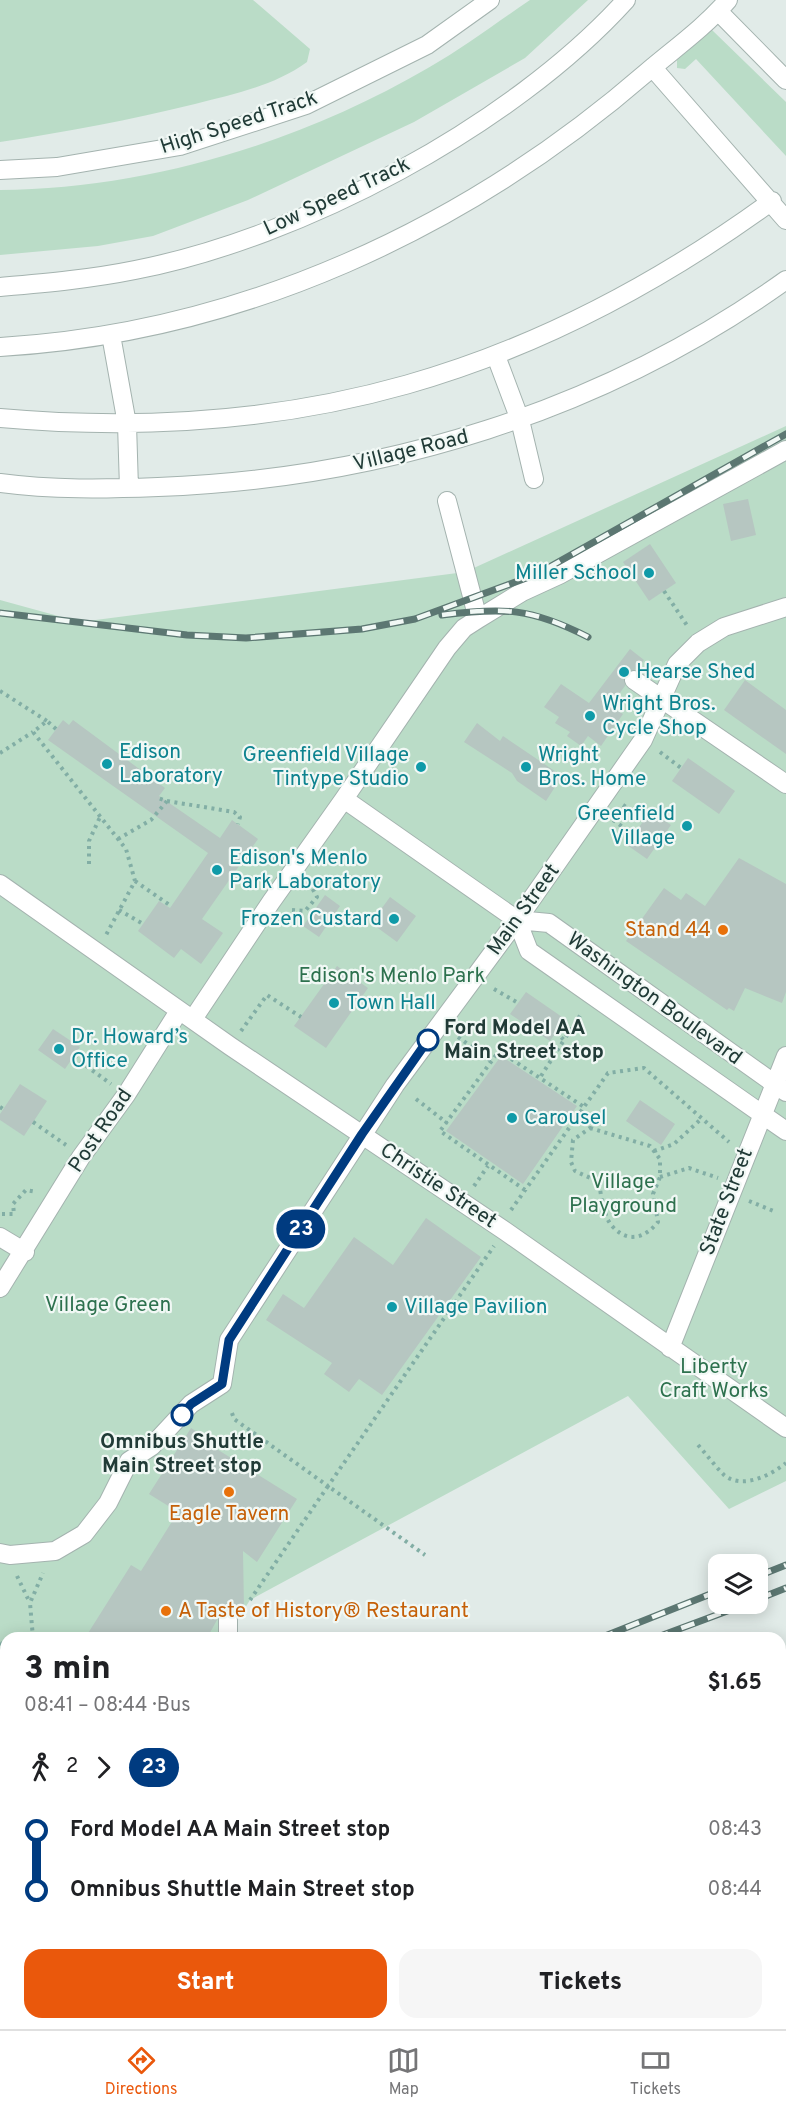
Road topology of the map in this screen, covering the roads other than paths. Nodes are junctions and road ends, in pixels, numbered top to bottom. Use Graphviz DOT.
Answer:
graph roads {
  1 [pos="490,0"];
  2 [pos="626,0"];
  3 [pos="723,6"];
  4 [pos="653,68"];
  5 [pos="786,80"];
  6 [pos="0,170"];
  7 [pos="772,201"];
  8 [pos="786,220"];
  9 [pos="786,280"];
  10 [pos="0,287"];
  11 [pos="111,336"];
  12 [pos="0,347"];
  13 [pos="496,356"];
  14 [pos="0,418"];
  15 [pos="520,420"];
  16 [pos="127,424"];
  17 [pos="786,450"];
  18 [pos="534,479"];
  19 [pos="0,483"];
  20 [pos="129,488"];
  21 [pos="447,501"];
  22 [pos="786,607"];
  23 [pos="478,619"];
  24 [pos="634,680"];
  25 [pos="661,699"];
  26 [pos="786,784"];
  27 [pos="344,799"];
  28 [pos="0,884"];
  29 [pos="517,920"];
  30 [pos="186,1015"];
  31 [pos="786,1056"];
  32 [pos="780,1089"];
  33 [pos="761,1116"];
  34 [pos="786,1131"];
  35 [pos="362,1134"];
  36 [pos="0,1237"];
  37 [pos="25,1252"];
  38 [pos="0,1288"];
  39 [pos="670,1348"];
  40 [pos="786,1428"];
  41 [pos="5,1554"];
  1 -- 6 [label="street, High Speed Track"];
  2 -- 10 [label="street, Low Speed Track"];
  3 -- 4 [label="street"];
  3 -- 5 [label="street"];
  4 -- 7 [label="street"];
  4 -- 11 [label="street"];
  7 -- 8 [label="street"];
  7 -- 13 [label="street"];
  9 -- 15 [label="street, Village Road"];
  11 -- 12 [label="street"];
  11 -- 16 [label="street"];
  13 -- 15 [label="street"];
  13 -- 16 [label="street"];
  14 -- 16 [label="street"];
  15 -- 18 [label="street"];
  15 -- 20 [label="street, Village Road"];
  16 -- 20 [label="street"];
  17 -- 23 [label="street, Post Road"];
  19 -- 20 [label="street, Village Road"];
  21 -- 23 [label="street"];
  22 -- 25 [label="street, Main Street"];
  23 -- 27 [label="street, Post Road"];
  24 -- 25 [label="street"];
  25 -- 26 [label="street"];
  25 -- 29 [label="street, Main Street"];
  27 -- 29 [label="street, Washington Boulevard"];
  27 -- 30 [label="street, Post Road"];
  28 -- 30 [label="street, Christie Street"];
  29 -- 32 [label="street, Washington Boulevard"];
  29 -- 33 [label="street, Washington Boulevard"];
  29 -- 35 [label="street, Main Street"];
  30 -- 35 [label="street, Christie Street"];
  30 -- 37 [label="street, Post Road"];
  31 -- 32 [label="street, State Street"];
  32 -- 33 [label="street, State Street"];
  33 -- 34 [label="street, Washington Boulevard"];
  33 -- 39 [label="street, State Street"];
  35 -- 39 [label="street, Christie Street"];
  35 -- 41 [label="street, Main Street"];
  36 -- 37 [label="street"];
  37 -- 38 [label="street"];
  39 -- 40 [label="street, Christie Street"];
}
